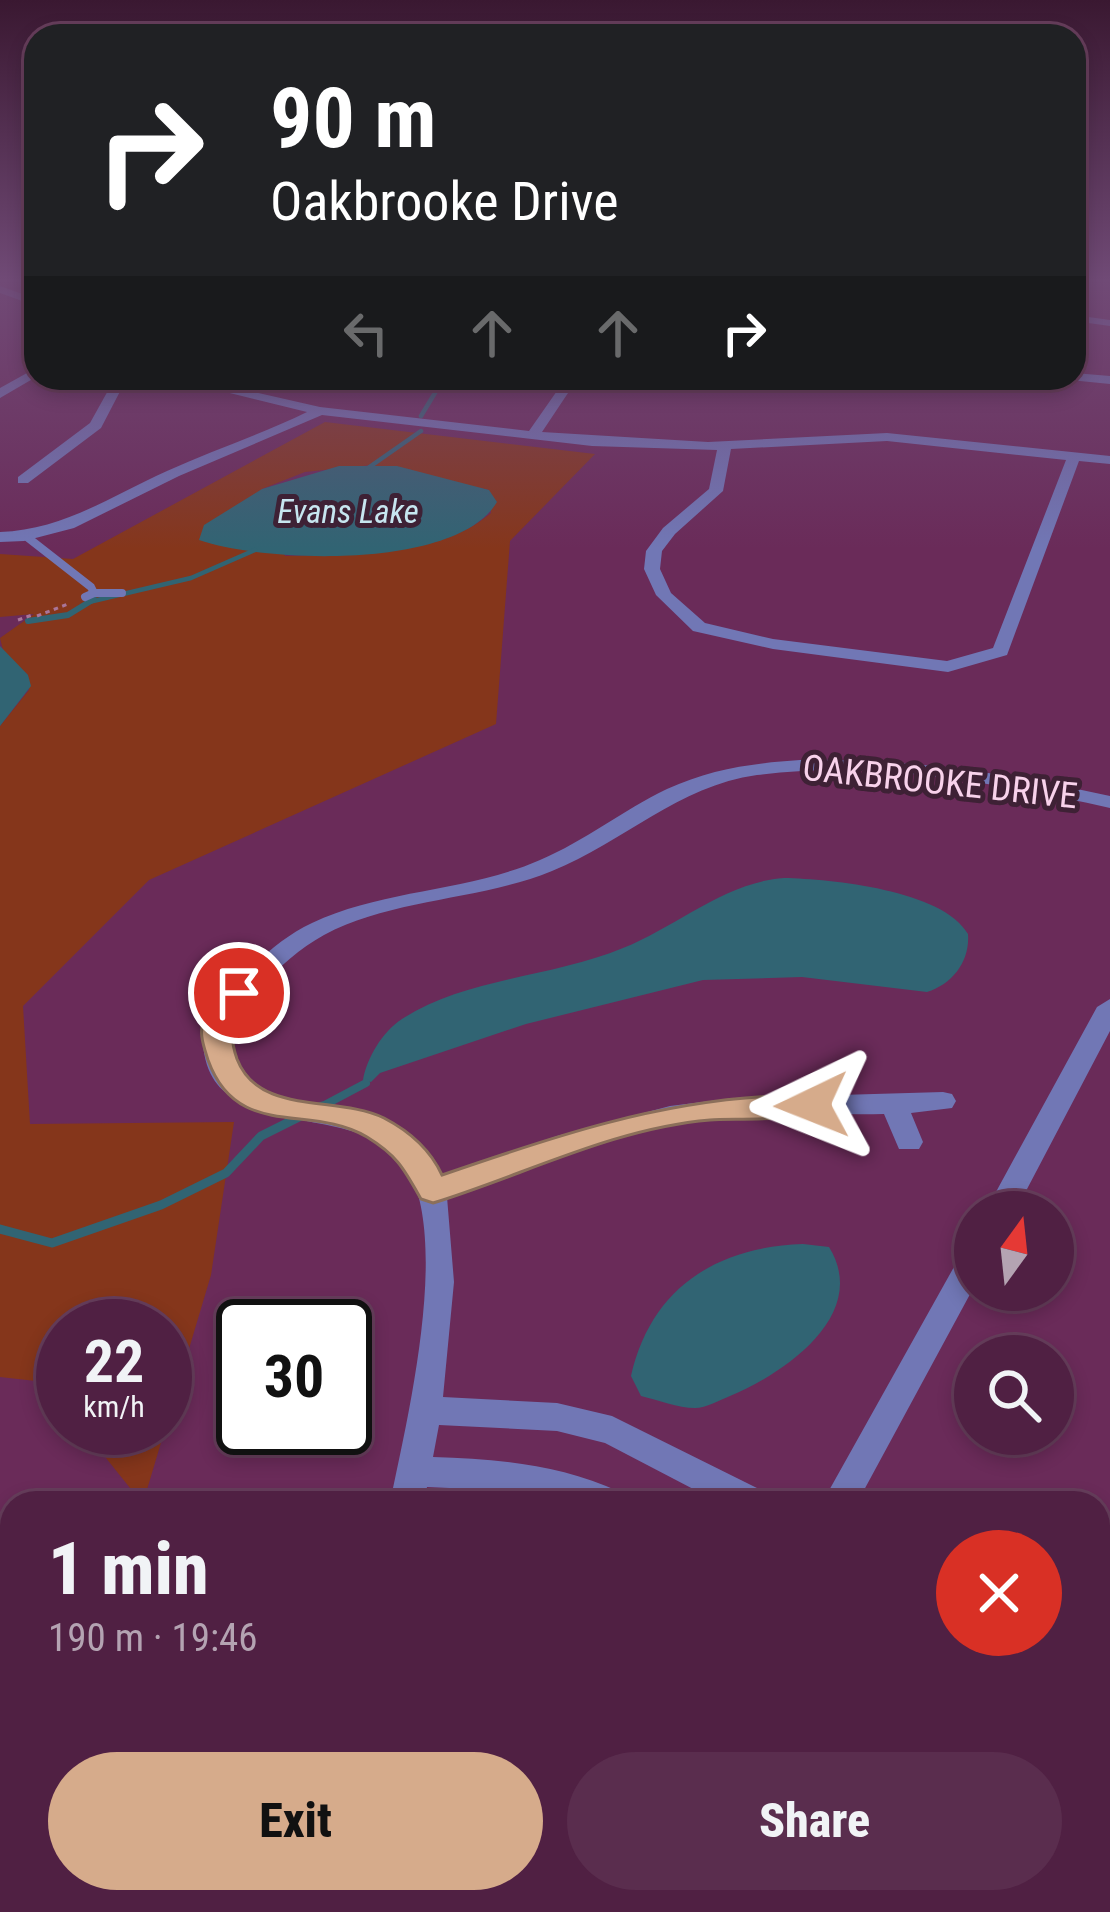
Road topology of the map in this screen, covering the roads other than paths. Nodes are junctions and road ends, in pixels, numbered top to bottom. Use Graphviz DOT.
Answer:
graph roads {
  1 [pos="115,390"];
  2 [pos="228,390"];
  3 [pos="564,390"];
  4 [pos="320,411"];
  5 [pos="533,436"];
  6 [pos="725,446"];
  7 [pos="1074,456"];
  8 [pos="1110,460"];
  9 [pos="23,481"];
  10 [pos="0,537"];
  11 [pos="27,537"];
  12 [pos="122,593"];
  13 [pos="1110,802"];
  14 [pos="1110,1007"];
  15 [pos="943,1101"];
  16 [pos="895,1107"];
  17 [pos="909,1142"];
  18 [pos="433,1191"];
  19 [pos="1011,1191"];
  20 [pos="954,1295"];
  21 [pos="425,1410"];
  22 [pos="410,1487"];
  23 [pos="587,1491"];
  24 [pos="730,1491"];
  25 [pos="846,1491"];
  1 -- 9 [label="street"];
  2 -- 4 [label="street"];
  3 -- 5 [label="street"];
  4 -- 5 [label="street"];
  4 -- 11 [label="street"];
  5 -- 6 [label="street"];
  6 -- 7 [label="street"];
  6 -- 7 [label="street"];
  7 -- 8 [label="street"];
  10 -- 11 [label="street"];
  11 -- 12 [label="lane"];
  13 -- 18 [label="street, OAKBROOKE DRIVE"];
  14 -- 19 [label="street"];
  15 -- 16 [label="street"];
  16 -- 17 [label="street"];
  16 -- 18 [label="street"];
  18 -- 21 [label="street"];
  20 -- 25 [label="street"];
  21 -- 22 [label="street"];
  21 -- 24 [label="street"];
  22 -- 23 [label="street"];
}
